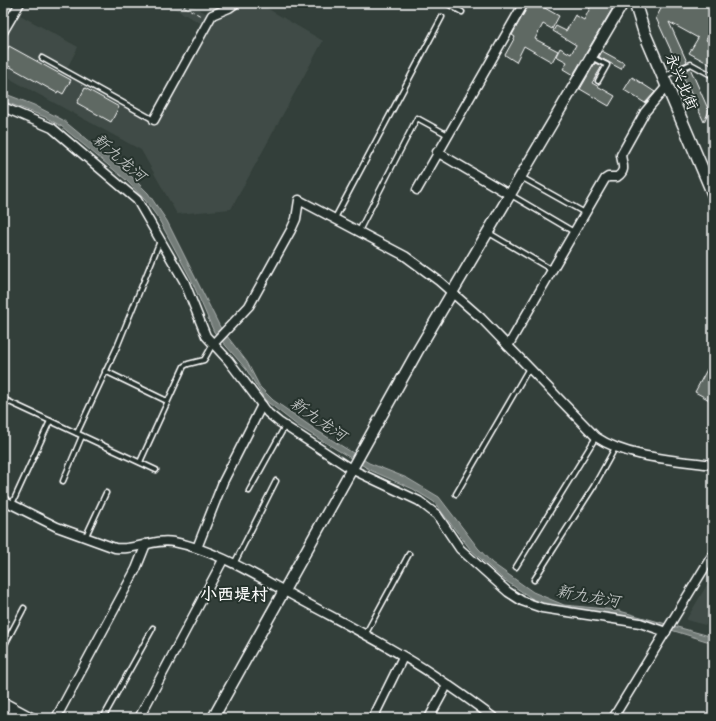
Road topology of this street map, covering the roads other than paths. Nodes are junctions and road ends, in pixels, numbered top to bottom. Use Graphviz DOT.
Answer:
graph roads {
  1 [pos="20,3"];
  2 [pos="236,3"];
  3 [pos="446,3"];
  4 [pos="524,3"];
  5 [pos="623,3"];
  6 [pos="635,3"];
  7 [pos="641,3"];
  8 [pos="462,12"];
  9 [pos="442,17"];
  10 [pos="3,32"];
  11 [pos="592,57"];
  12 [pos="42,58"];
  13 [pos="669,74"];
  14 [pos="711,75"];
  15 [pos="598,81"];
  16 [pos="667,86"];
  17 [pos="3,107"];
  18 [pos="154,120"];
  19 [pos="448,135"];
  20 [pos="437,152"];
  21 [pos="521,177"];
  22 [pos="713,178"];
  23 [pos="417,190"];
  24 [pos="713,194"];
  25 [pos="510,195"];
  26 [pos="585,213"];
  27 [pos="335,218"];
  28 [pos="359,231"];
  29 [pos="488,232"];
  30 [pos="574,232"];
  31 [pos="160,240"];
  32 [pos="552,270"];
  33 [pos="452,292"];
  34 [pos="214,343"];
  35 [pos="508,346"];
  36 [pos="529,368"];
  37 [pos="105,371"];
  38 [pos="3,399"];
  39 [pos="167,401"];
  40 [pos="262,405"];
  41 [pos="50,421"];
  42 [pos="285,426"];
  43 [pos="77,433"];
  44 [pos="82,436"];
  45 [pos="596,437"];
  46 [pos="615,448"];
  47 [pos="140,462"];
  48 [pos="713,465"];
  49 [pos="351,469"];
  50 [pos="156,470"];
  51 [pos="63,480"];
  52 [pos="276,480"];
  53 [pos="249,491"];
  54 [pos="106,493"];
  55 [pos="456,494"];
  56 [pos="6,501"];
  57 [pos="85,538"];
  58 [pos="146,544"];
  59 [pos="197,548"];
  60 [pos="409,554"];
  61 [pos="713,554"];
  62 [pos="223,560"];
  63 [pos="233,565"];
  64 [pos="516,566"];
  65 [pos="534,580"];
  66 [pos="284,591"];
  67 [pos="24,608"];
  68 [pos="153,628"];
  69 [pos="666,632"];
  70 [pos="365,635"];
  71 [pos="3,648"];
  72 [pos="403,657"];
  73 [pos="447,685"];
  74 [pos="3,703"];
  75 [pos="31,718"];
  76 [pos="56,718"];
  77 [pos="103,718"];
  78 [pos="139,718"];
  79 [pos="213,718"];
  80 [pos="373,718"];
  81 [pos="429,718"];
  82 [pos="494,718"];
  83 [pos="612,718"];
  1 -- 10 [label="street"];
  2 -- 18 [label="street"];
  3 -- 8 [label="lane"];
  4 -- 19 [label="street"];
  5 -- 11 [label="street"];
  6 -- 16 [label="main road, 永兴北街"];
  7 -- 13 [label="main road, 永兴北街"];
  9 -- 27 [label="lane"];
  11 -- 15 [label="lane"];
  11 -- 21 [label="street"];
  12 -- 18 [label="lane"];
  13 -- 14 [label="lane"];
  13 -- 22 [label="main road, 永兴北街"];
  16 -- 24 [label="main road, 永兴北街"];
  16 -- 26 [label="street"];
  17 -- 31 [label="street"];
  19 -- 20 [label="street"];
  19 -- 28 [label="lane"];
  20 -- 23 [label="street"];
  20 -- 25 [label="street"];
  21 -- 25 [label="street"];
  21 -- 26 [label="lane"];
  25 -- 29 [label="street"];
  25 -- 30 [label="lane"];
  26 -- 30 [label="street"];
  27 -- 28 [label="street"];
  27 -- 34 [label="street"];
  28 -- 33 [label="street"];
  29 -- 32 [label="lane"];
  29 -- 33 [label="street"];
  30 -- 32 [label="street"];
  31 -- 34 [label="street"];
  31 -- 37 [label="lane"];
  32 -- 35 [label="street"];
  33 -- 35 [label="street"];
  33 -- 49 [label="street"];
  34 -- 39 [label="lane"];
  34 -- 40 [label="street"];
  35 -- 36 [label="street"];
  36 -- 45 [label="street"];
  36 -- 55 [label="lane"];
  37 -- 39 [label="lane"];
  37 -- 43 [label="lane"];
  38 -- 41 [label="lane"];
  39 -- 47 [label="lane"];
  40 -- 42 [label="street"];
  40 -- 59 [label="street"];
  41 -- 43 [label="lane"];
  41 -- 56 [label="lane"];
  42 -- 49 [label="street"];
  42 -- 53 [label="lane"];
  43 -- 44 [label="lane"];
  44 -- 47 [label="lane"];
  44 -- 51 [label="lane"];
  45 -- 46 [label="street"];
  45 -- 64 [label="lane"];
  46 -- 48 [label="street"];
  46 -- 65 [label="lane"];
  47 -- 50 [label="lane"];
  49 -- 66 [label="street"];
  49 -- 69 [label="street"];
  52 -- 63 [label="lane"];
  54 -- 57 [label="lane"];
  56 -- 57 [label="street"];
  57 -- 58 [label="street"];
  58 -- 59 [label="street"];
  58 -- 76 [label="street"];
  59 -- 62 [label="street"];
  60 -- 70 [label="lane"];
  61 -- 69 [label="street"];
  62 -- 63 [label="street"];
  62 -- 78 [label="street"];
  63 -- 66 [label="street"];
  66 -- 70 [label="street"];
  66 -- 79 [label="street"];
  67 -- 71 [label="lane"];
  68 -- 77 [label="lane"];
  69 -- 83 [label="street"];
  70 -- 72 [label="street"];
  72 -- 73 [label="street"];
  72 -- 80 [label="street"];
  73 -- 81 [label="street"];
  73 -- 82 [label="street"];
  74 -- 75 [label="street"];
}
